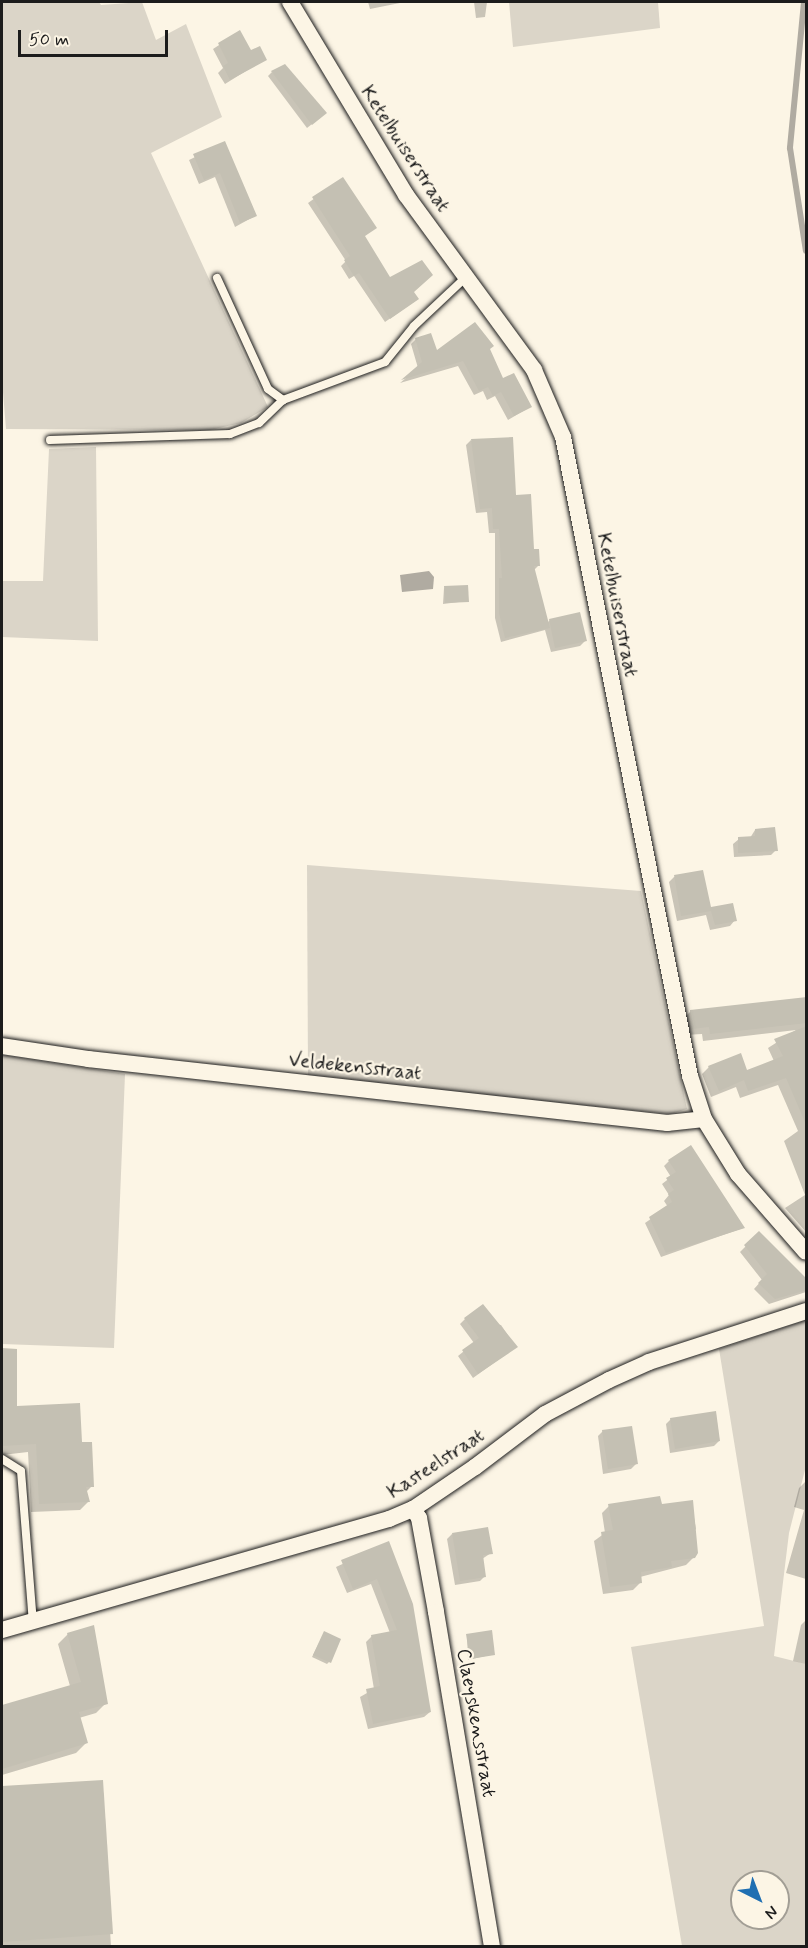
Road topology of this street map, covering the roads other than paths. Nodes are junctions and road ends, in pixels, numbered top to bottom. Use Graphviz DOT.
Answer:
graph roads {
  1 [pos="290,2"];
  2 [pos="466,277"];
  3 [pos="218,278"];
  4 [pos="283,400"];
  5 [pos="50,440"];
  6 [pos="2,1046"];
  7 [pos="704,1119"];
  8 [pos="807,1252"];
  9 [pos="807,1311"];
  10 [pos="2,1459"];
  11 [pos="413,1509"];
  12 [pos="33,1622"];
  13 [pos="2,1630"];
  14 [pos="492,1947"];
  1 -- 2 [label="street, Ketelbuiserstraat"];
  2 -- 4 [label="lane"];
  2 -- 7 [label="street, Ketelbuiserstraat"];
  3 -- 4 [label="lane"];
  4 -- 5 [label="lane"];
  6 -- 7 [label="street, Veldekensstraat"];
  7 -- 8 [label="street, Ketelbuiserstraat"];
  9 -- 11 [label="street, Kasteelstraat"];
  10 -- 12 [label="lane"];
  11 -- 12 [label="street, Kasteelstraat"];
  11 -- 14 [label="street, Claeyskensstraat"];
  12 -- 13 [label="street, Kasteelstraat"];
}
